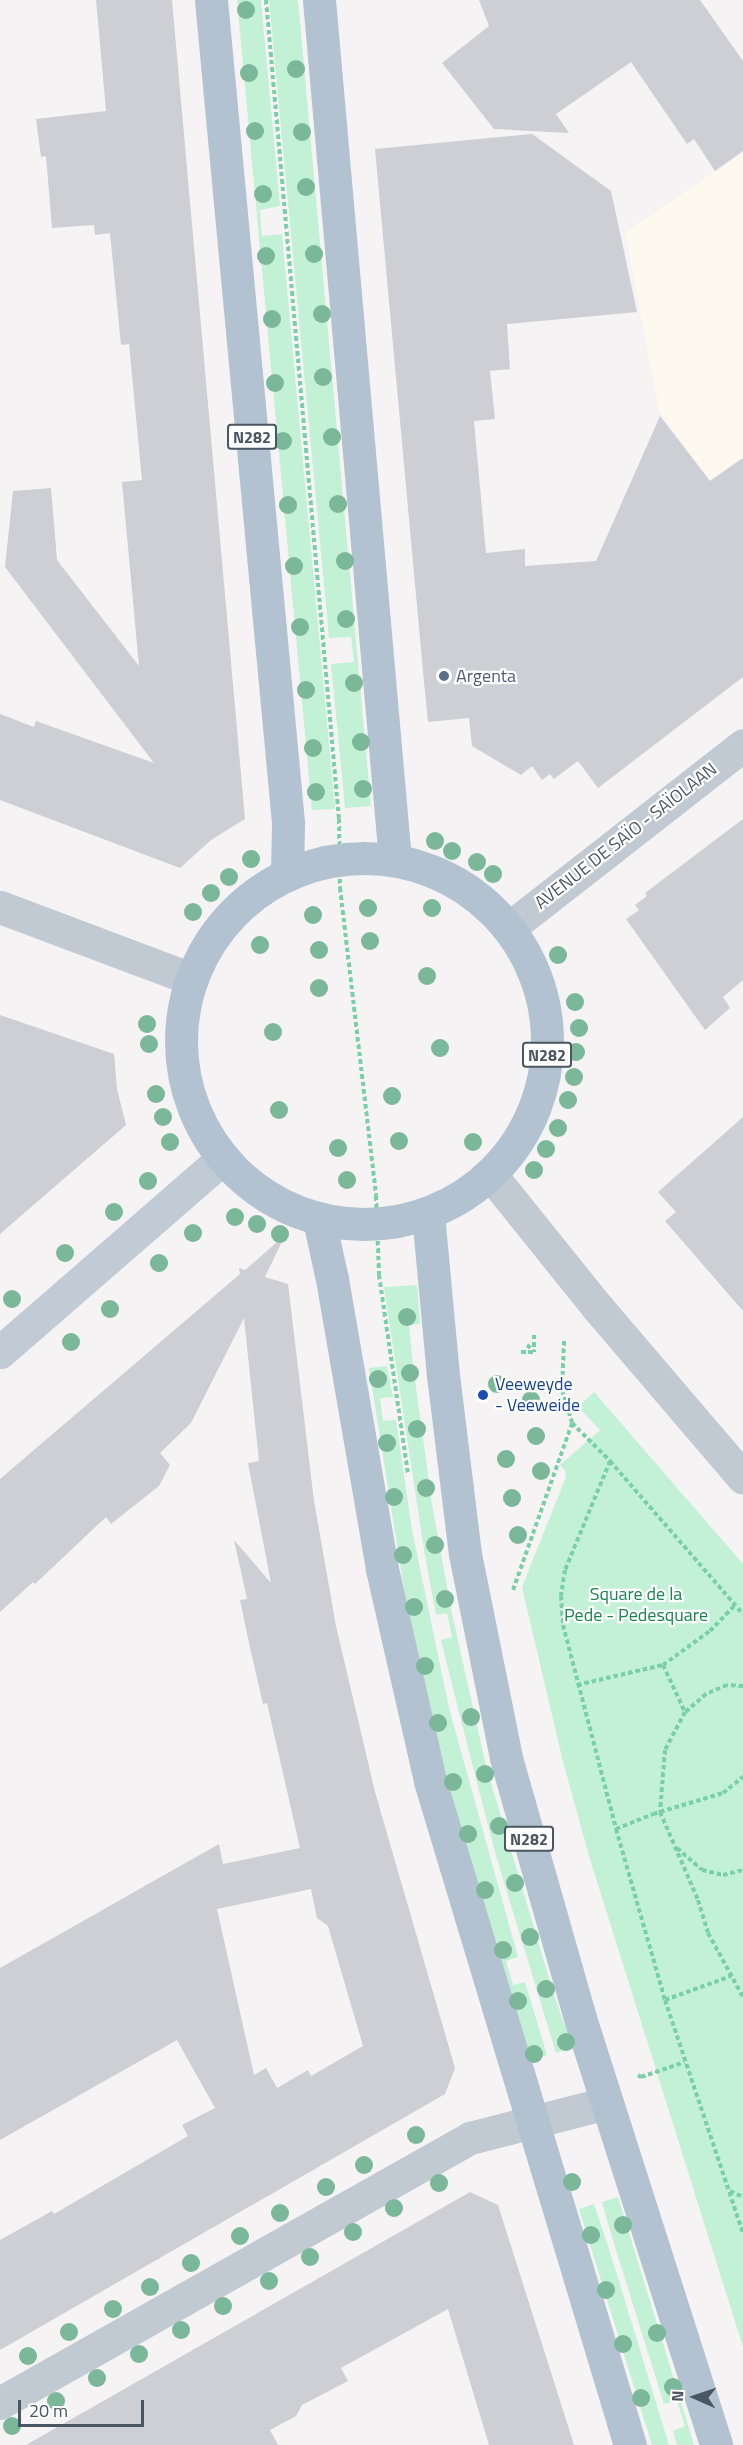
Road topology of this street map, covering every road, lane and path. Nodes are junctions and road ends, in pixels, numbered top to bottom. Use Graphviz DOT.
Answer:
graph roads {
  1 [pos="211,0"];
  2 [pos="266,0"];
  3 [pos="319,0"];
  4 [pos="743,745"];
  5 [pos="339,859"];
  6 [pos="395,860"];
  7 [pos="287,874"];
  8 [pos="0,907"];
  9 [pos="508,928"];
  10 [pos="192,979"];
  11 [pos="223,1158"];
  12 [pos="491,1175"];
  13 [pos="428,1214"];
  14 [pos="319,1220"];
  15 [pos="534,1335"];
  16 [pos="564,1341"];
  17 [pos="527,1345"];
  18 [pos="0,1352"];
  19 [pos="521,1352"];
  20 [pos="534,1352"];
  21 [pos="573,1423"];
  22 [pos="610,1461"];
  23 [pos="743,1478"];
  24 [pos="735,1605"];
  25 [pos="476,1612"];
  26 [pos="743,1614"];
  27 [pos="663,1665"];
  28 [pos="577,1685"];
  29 [pos="743,1686"];
  30 [pos="685,1712"];
  31 [pos="743,1777"];
  32 [pos="660,1812"];
  33 [pos="616,1829"];
  34 [pos="675,1845"];
  35 [pos="743,1870"];
  36 [pos="731,1976"];
  37 [pos="743,1997"];
  38 [pos="665,2000"];
  39 [pos="606,2103"];
  40 [pos="533,2123"];
  41 [pos="730,2191"];
  42 [pos="743,2197"];
  43 [pos="743,2233"];
  44 [pos="0,2403"];
  45 [pos="630,2445"];
  46 [pos="716,2445"];
  1 -- 7 [label="main road, N282"];
  2 -- 5 [label="path"];
  3 -- 6 [label="main road"];
  4 -- 9 [label="street, AVENUE DE SAÏO - SAÏOLAAN"];
  5 -- 6 [label="main road, N282"];
  5 -- 7 [label="main road, N282"];
  6 -- 9 [label="main road, N282"];
  7 -- 10 [label="main road, N282"];
  8 -- 10 [label="street"];
  9 -- 12 [label="main road, N282"];
  10 -- 11 [label="main road, N282"];
  11 -- 14 [label="main road, N282"];
  11 -- 18 [label="street"];
  12 -- 13 [label="main road, N282"];
  12 -- 23 [label="street"];
  13 -- 14 [label="main road, N282"];
  13 -- 25 [label="main road, N282"];
  14 -- 40 [label="main road"];
  15 -- 20 [label="path"];
  16 -- 21 [label="path"];
  17 -- 20 [label="path"];
  19 -- 20 [label="path"];
  21 -- 22 [label="path"];
  21 -- 25 [label="path"];
  22 -- 24 [label="path"];
  22 -- 28 [label="path"];
  24 -- 26 [label="path"];
  24 -- 27 [label="path"];
  25 -- 39 [label="main road, N282"];
  27 -- 28 [label="path"];
  27 -- 30 [label="path"];
  28 -- 33 [label="path"];
  29 -- 30 [label="path"];
  30 -- 32 [label="path"];
  31 -- 32 [label="path"];
  32 -- 33 [label="path"];
  32 -- 34 [label="path"];
  33 -- 38 [label="path"];
  34 -- 35 [label="path"];
  34 -- 36 [label="path"];
  36 -- 37 [label="path"];
  36 -- 38 [label="path"];
  38 -- 41 [label="path"];
  39 -- 40 [label="street"];
  39 -- 46 [label="main road, N282"];
  40 -- 44 [label="street"];
  40 -- 45 [label="main road"];
  41 -- 42 [label="path"];
  41 -- 43 [label="path"];
}
